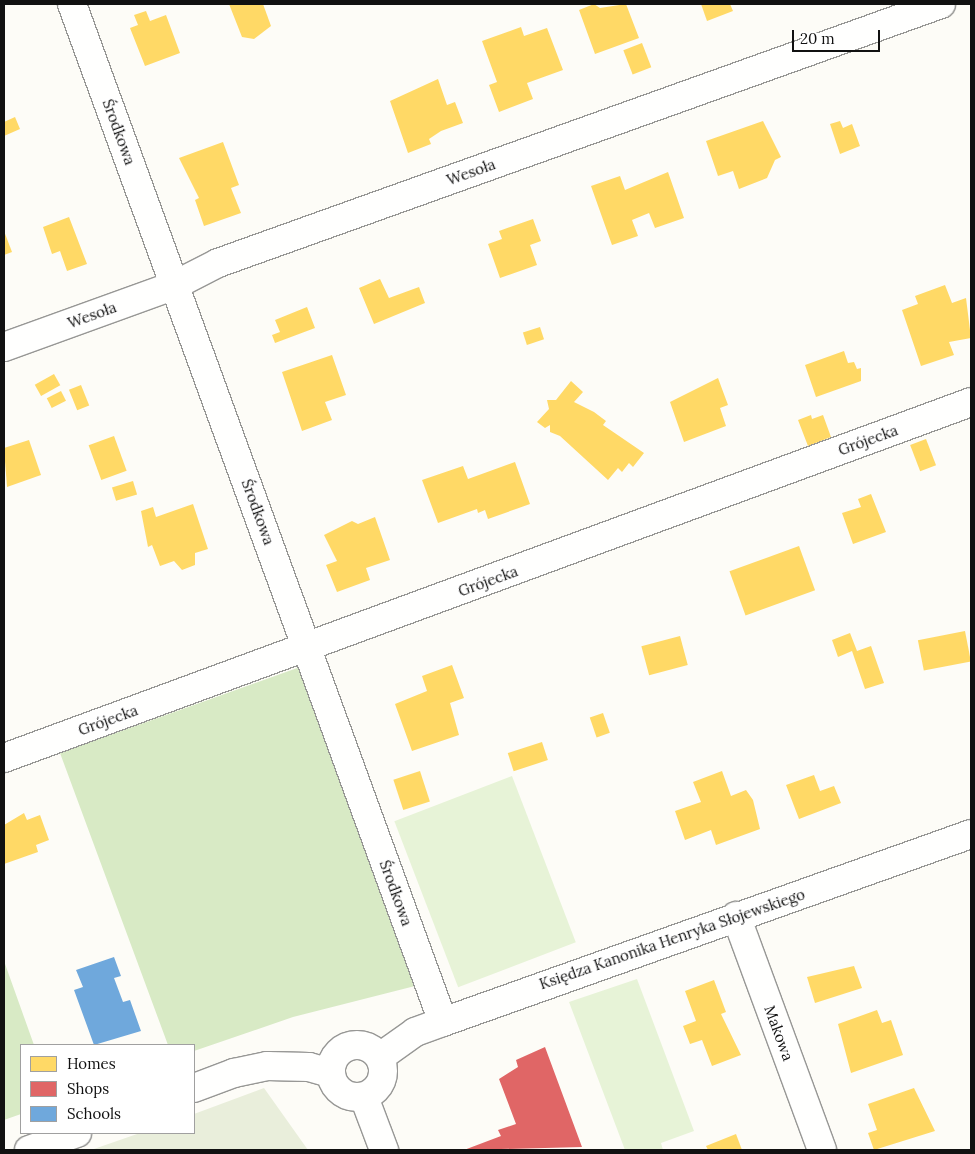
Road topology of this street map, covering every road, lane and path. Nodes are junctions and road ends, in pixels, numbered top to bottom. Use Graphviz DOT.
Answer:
graph roads {
  1 [pos="72,4"];
  2 [pos="941,4"];
  3 [pos="175,285"];
  4 [pos="4,347"];
  5 [pos="971,402"];
  6 [pos="308,648"];
  7 [pos="4,758"];
  8 [pos="971,834"];
  9 [pos="736,916"];
  10 [pos="443,1022"];
  11 [pos="380,1057"];
  12 [pos="330,1073"];
  13 [pos="195,1088"];
  14 [pos="364,1097"];
  15 [pos="74,1134"];
  16 [pos="29,1150"];
  17 [pos="384,1150"];
  18 [pos="822,1150"];
  1 -- 3 [label="street, Środkowa"];
  2 -- 3 [label="street, Wesoła"];
  3 -- 4 [label="street, Wesoła"];
  3 -- 6 [label="street, Środkowa"];
  5 -- 6 [label="street, Grójecka"];
  6 -- 7 [label="street, Grójecka"];
  6 -- 10 [label="street, Środkowa"];
  8 -- 9 [label="street, Księdza Kanonika Henryka Słojewskiego"];
  9 -- 10 [label="street, Księdza Kanonika Henryka Słojewskiego"];
  9 -- 18 [label="street, Makowa"];
  10 -- 11 [label="street, Księdza Kanonika Henryka Słojewskiego"];
  11 -- 12 [label="street"];
  11 -- 14 [label="street"];
  12 -- 13 [label="street"];
  12 -- 14 [label="street"];
  14 -- 17 [label="street"];
  15 -- 16 [label="street"];
}
